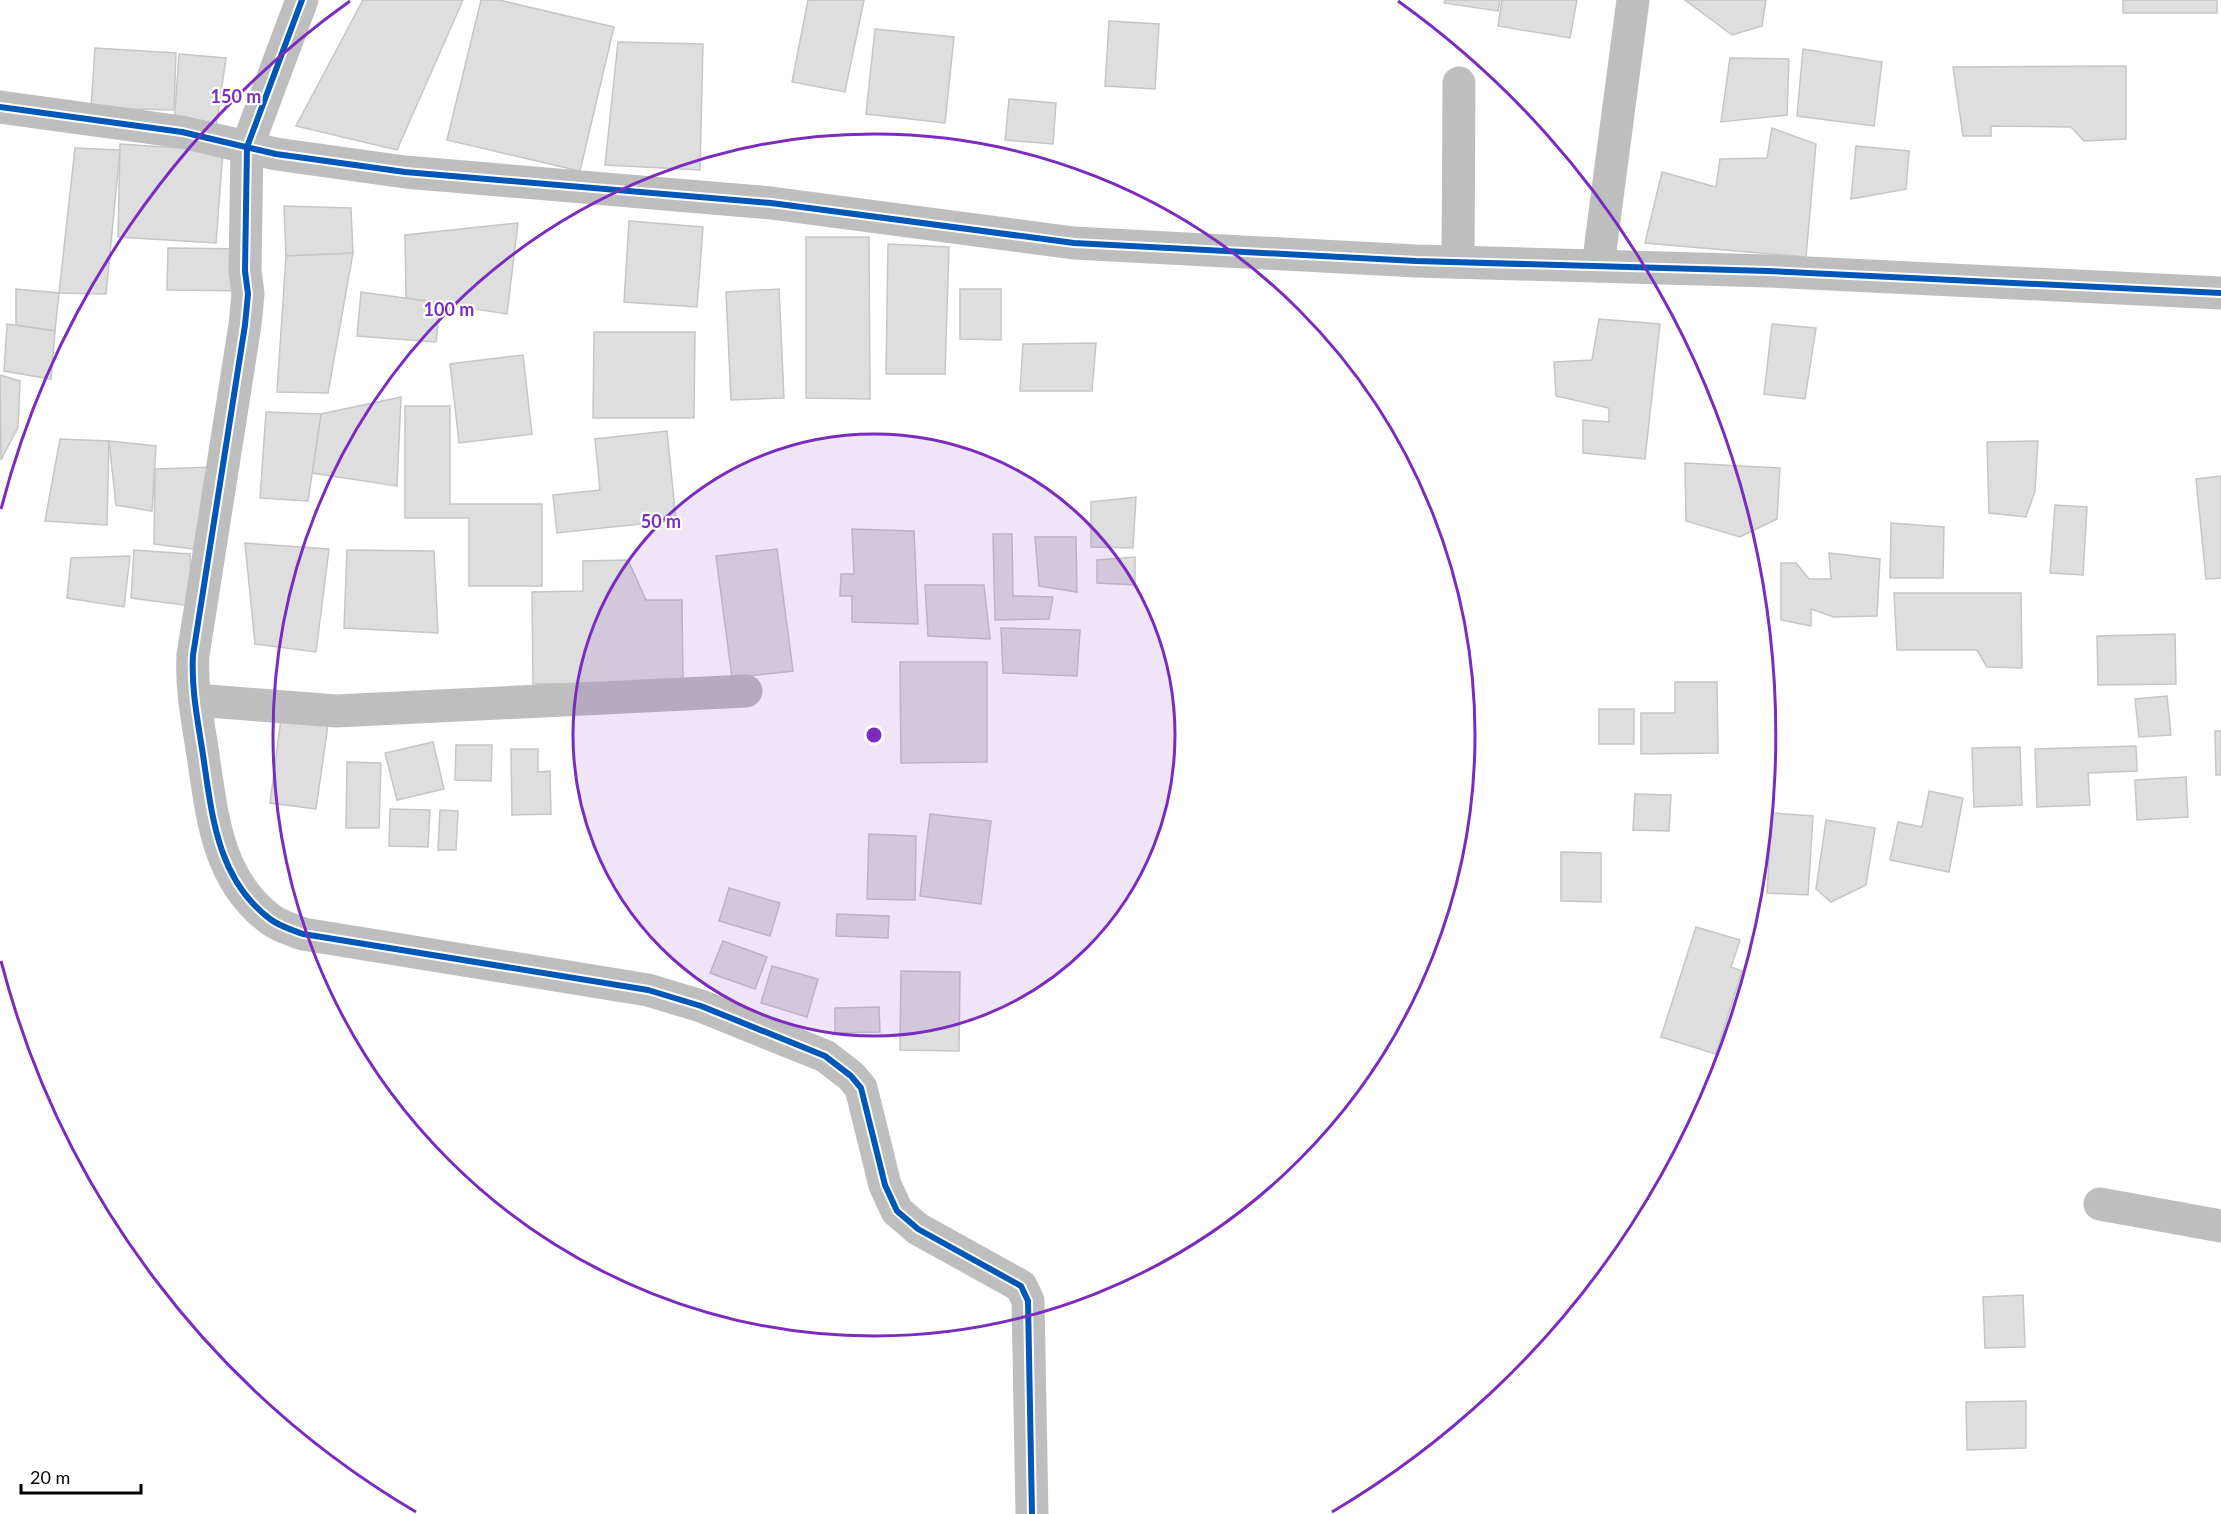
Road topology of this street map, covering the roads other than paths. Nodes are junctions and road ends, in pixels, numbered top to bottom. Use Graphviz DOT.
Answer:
graph roads {
  1 [pos="302,0"];
  2 [pos="1633,0"];
  3 [pos="1460,83"];
  4 [pos="0,107"];
  5 [pos="247,147"];
  6 [pos="1458,262"];
  7 [pos="1598,266"];
  8 [pos="2221,292"];
  9 [pos="746,692"];
  10 [pos="195,700"];
  11 [pos="2100,1204"];
  12 [pos="2221,1226"];
  13 [pos="1032,1514"];
  1 -- 5 [label="street"];
  2 -- 7 [label="street"];
  3 -- 6 [label="street"];
  4 -- 5 [label="street"];
  5 -- 6 [label="street"];
  5 -- 10 [label="street"];
  6 -- 7 [label="street"];
  7 -- 8 [label="street"];
  9 -- 10 [label="street"];
  10 -- 13 [label="street"];
  11 -- 12 [label="street"];
}
